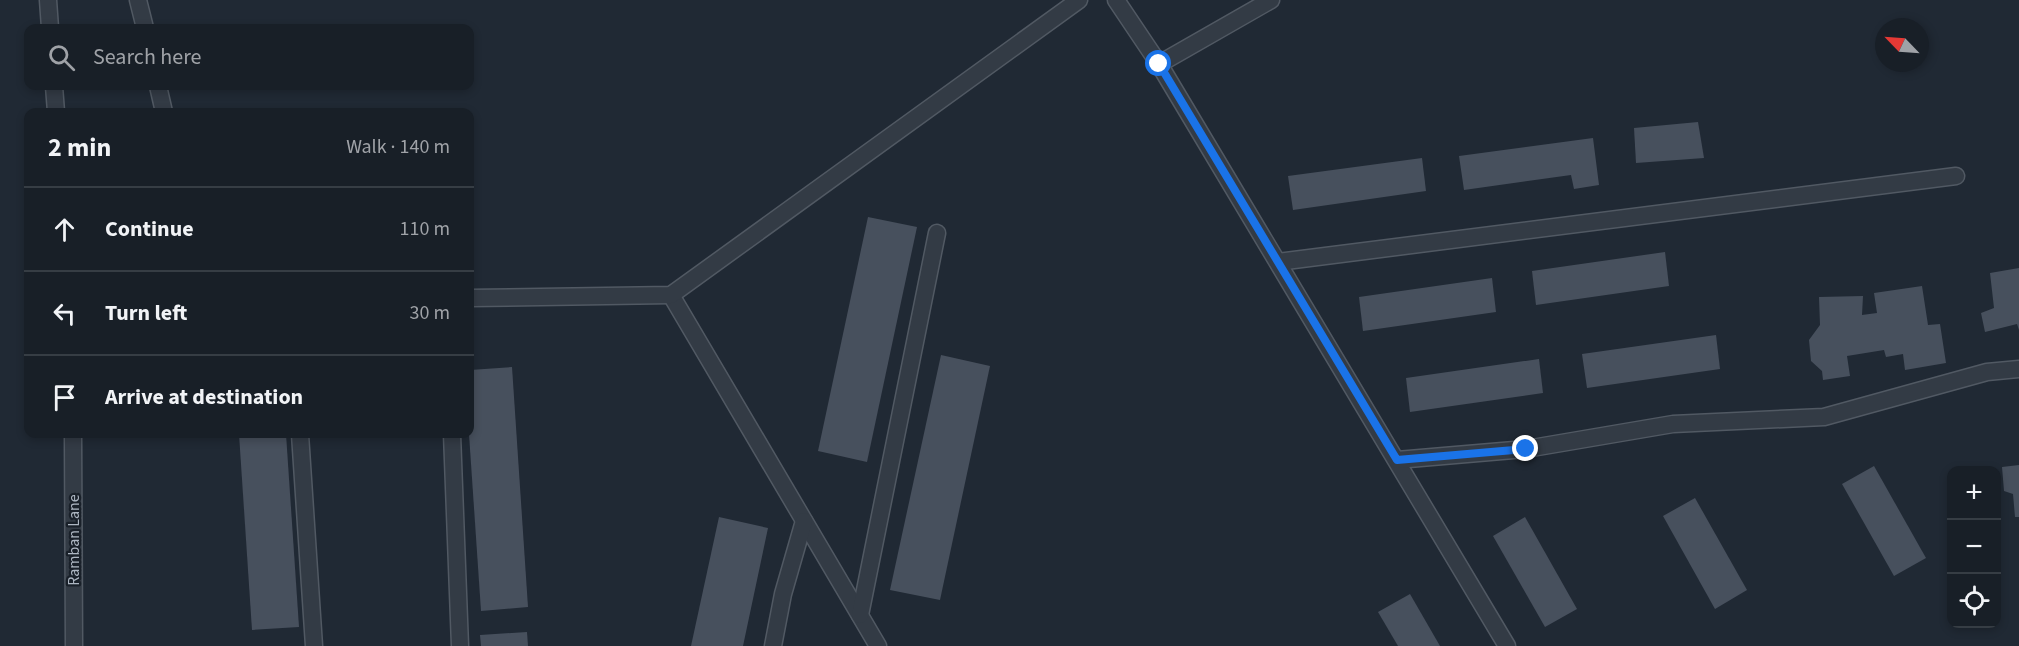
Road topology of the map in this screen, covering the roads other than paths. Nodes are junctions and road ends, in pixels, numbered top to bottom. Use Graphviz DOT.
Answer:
graph roads {
  1 [pos="48,0"];
  2 [pos="138,0"];
  3 [pos="1079,0"];
  4 [pos="1116,0"];
  5 [pos="1271,0"];
  6 [pos="50,24"];
  7 [pos="144,24"];
  8 [pos="1159,64"];
  9 [pos="54,90"];
  10 [pos="159,90"];
  11 [pos="56,108"];
  12 [pos="163,108"];
  13 [pos="1956,176"];
  14 [pos="937,233"];
  15 [pos="1278,262"];
  16 [pos="671,295"];
  17 [pos="474,298"];
  18 [pos="2019,369"];
  19 [pos="73,438"];
  20 [pos="300,438"];
  21 [pos="452,438"];
  22 [pos="1397,460"];
  23 [pos="804,521"];
  24 [pos="860,615"];
  25 [pos="75,646"];
  26 [pos="314,646"];
  27 [pos="460,646"];
  28 [pos="773,646"];
  29 [pos="878,646"];
  30 [pos="1507,646"];
  1 -- 6 [label="lane"];
  2 -- 7 [label="lane"];
  3 -- 16 [label="lane"];
  4 -- 8 [label="lane"];
  5 -- 8 [label="lane"];
  8 -- 15 [label="lane"];
  9 -- 11 [label="lane"];
  10 -- 12 [label="lane"];
  13 -- 15 [label="lane"];
  14 -- 24 [label="lane"];
  15 -- 22 [label="lane"];
  16 -- 17 [label="lane"];
  16 -- 23 [label="lane"];
  18 -- 22 [label="lane"];
  19 -- 25 [label="lane, Ramban Lane"];
  20 -- 26 [label="lane"];
  21 -- 27 [label="lane"];
  22 -- 30 [label="lane"];
  23 -- 24 [label="lane"];
  23 -- 28 [label="lane"];
  24 -- 29 [label="lane"];
}
